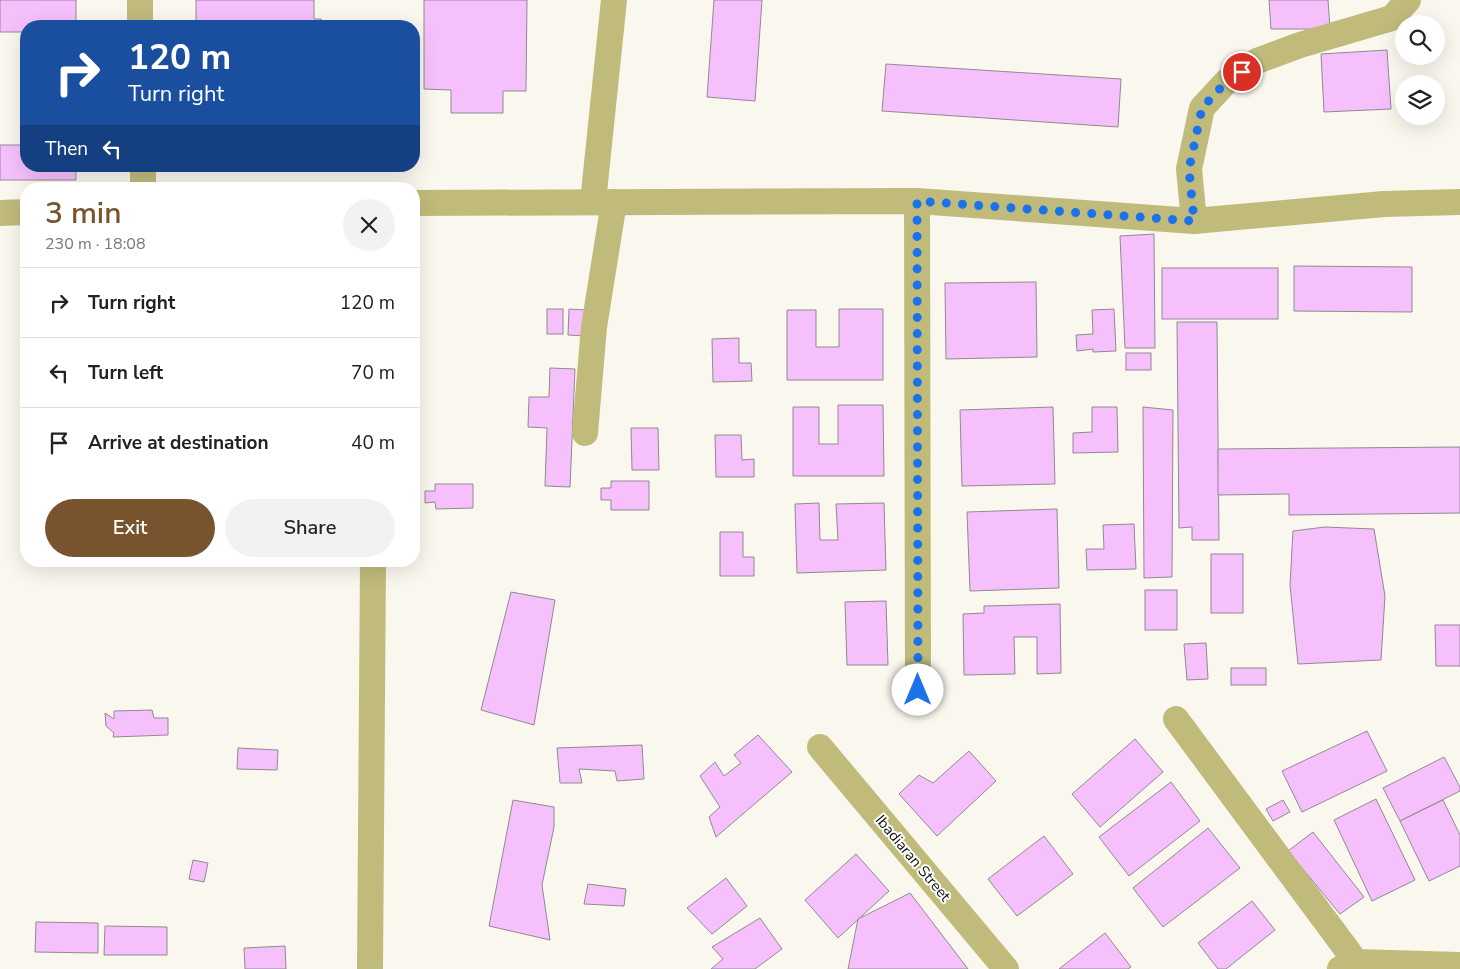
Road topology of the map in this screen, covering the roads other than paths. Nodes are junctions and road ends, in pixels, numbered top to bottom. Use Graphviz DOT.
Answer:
graph roads {
  1 [pos="140,0"];
  2 [pos="614,0"];
  3 [pos="1408,0"];
  4 [pos="140,20"];
  5 [pos="917,201"];
  6 [pos="420,202"];
  7 [pos="603,202"];
  8 [pos="1460,202"];
  9 [pos="20,212"];
  10 [pos="0,213"];
  11 [pos="1194,221"];
  12 [pos="585,433"];
  13 [pos="373,567"];
  14 [pos="918,690"];
  15 [pos="1176,719"];
  16 [pos="820,747"];
  17 [pos="1348,965"];
  18 [pos="1460,965"];
  19 [pos="370,969"];
  20 [pos="1006,969"];
  1 -- 4 [label="street"];
  2 -- 7 [label="street"];
  3 -- 11 [label="street"];
  5 -- 7 [label="street"];
  5 -- 11 [label="street"];
  5 -- 14 [label="street"];
  6 -- 7 [label="street"];
  7 -- 12 [label="street"];
  8 -- 11 [label="street"];
  9 -- 10 [label="street"];
  13 -- 19 [label="street"];
  15 -- 17 [label="street"];
  16 -- 20 [label="street, Ibadiaran Street"];
  17 -- 18 [label="street"];
}
